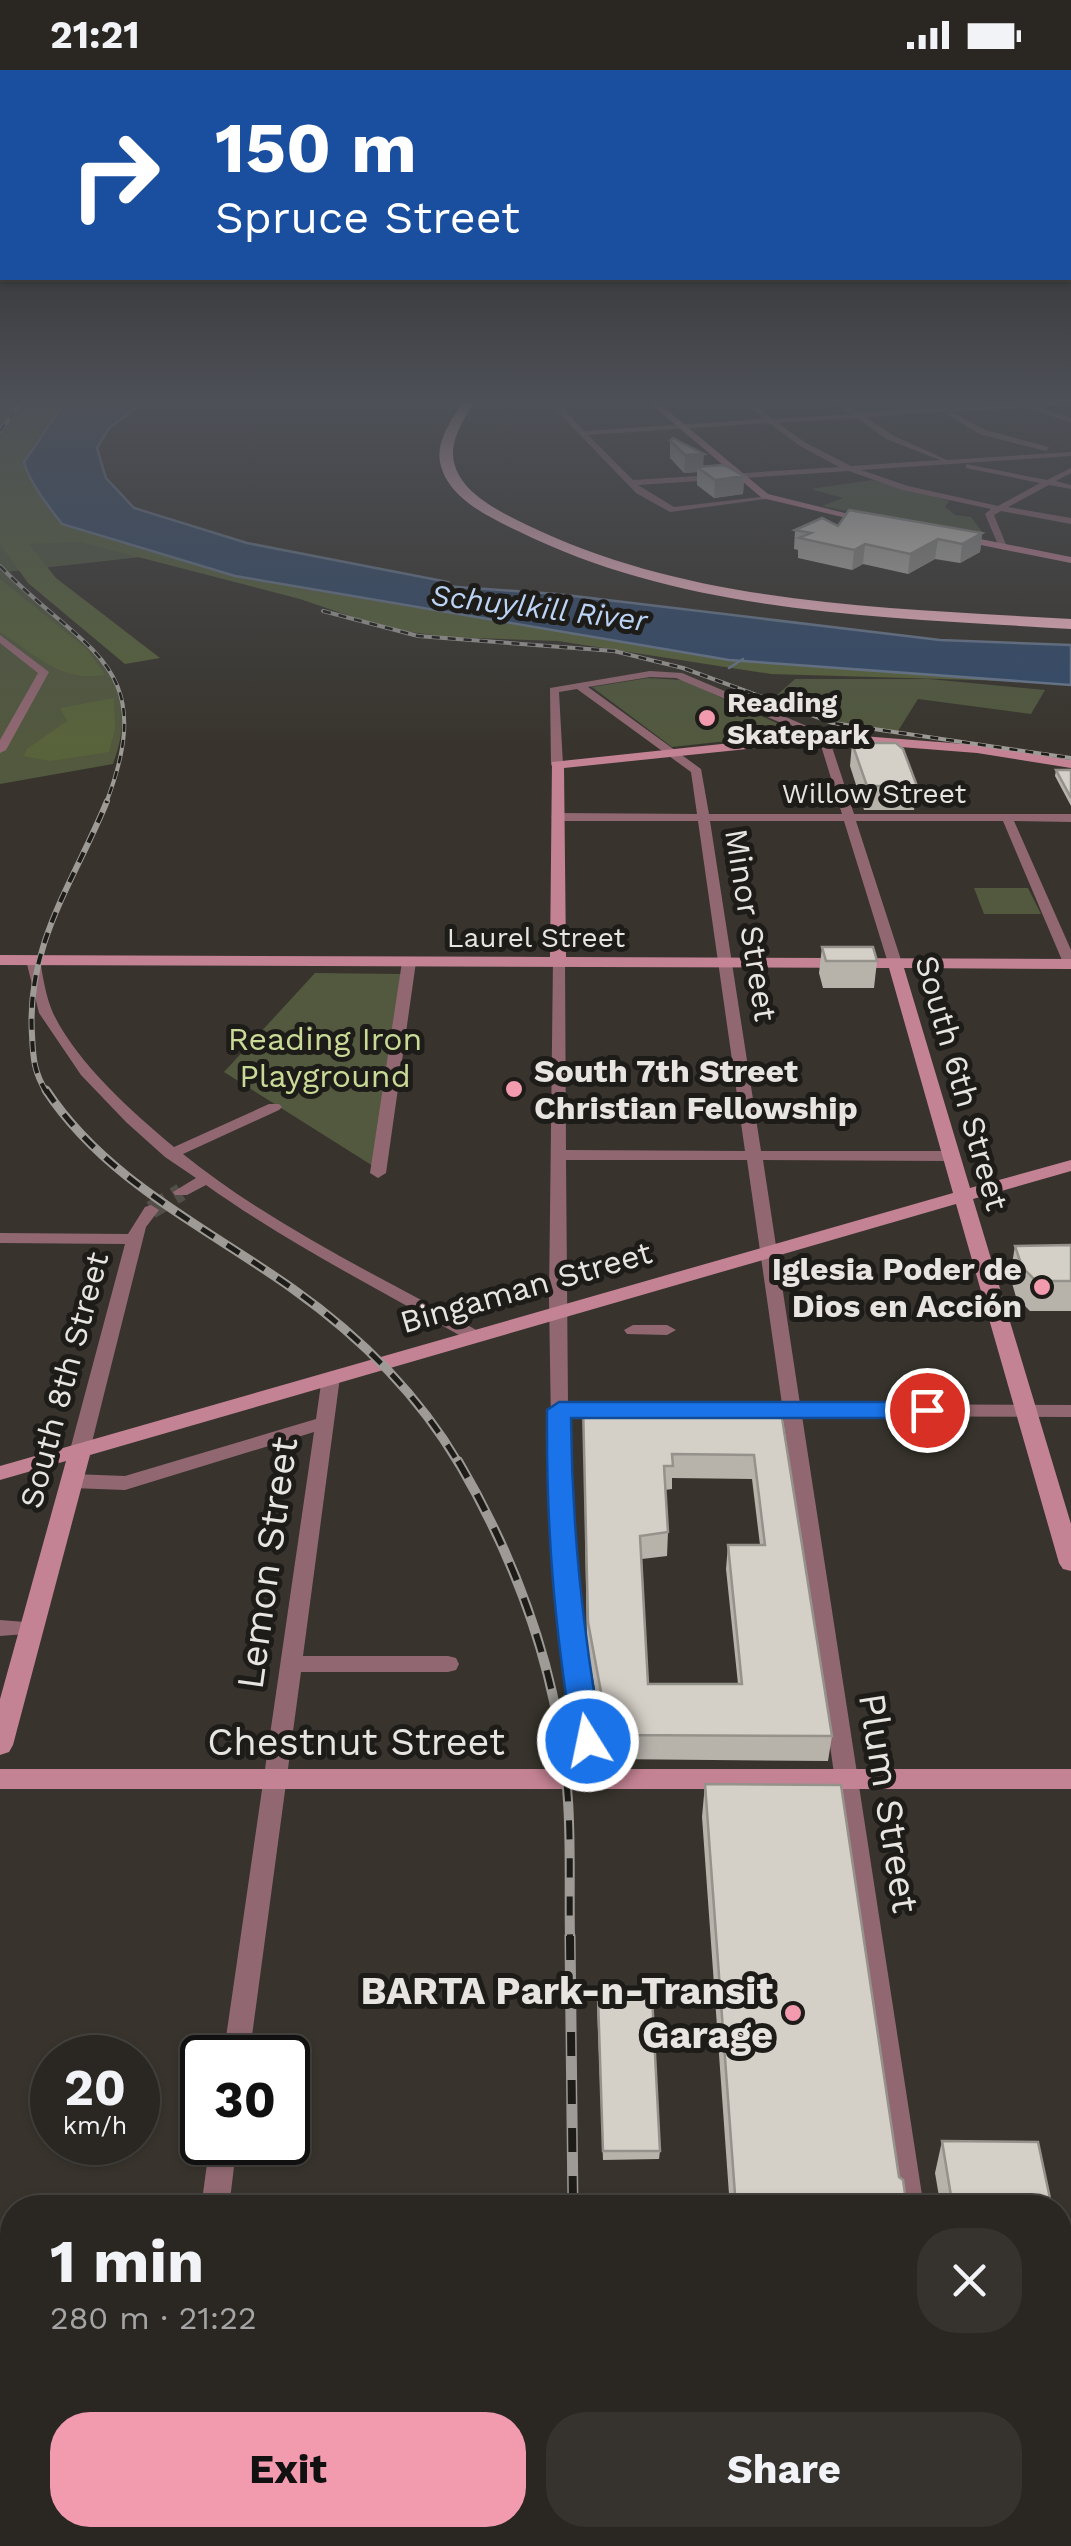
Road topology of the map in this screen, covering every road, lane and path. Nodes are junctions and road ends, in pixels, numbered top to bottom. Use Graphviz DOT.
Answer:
graph roads {
  1 [pos="500,515"];
  2 [pos="509,515"];
  3 [pos="846,515"];
  4 [pos="990,515"];
  5 [pos="1032,515"];
  6 [pos="1071,522"];
  7 [pos="890,524"];
  8 [pos="946,536"];
  9 [pos="1003,547"];
  10 [pos="1071,560"];
  11 [pos="1071,617"];
  12 [pos="1071,624"];
  13 [pos="0,638"];
  14 [pos="579,686"];
  15 [pos="824,737"];
  16 [pos="0,750"];
  17 [pos="671,752"];
  18 [pos="557,764"];
  19 [pos="1071,764"];
  20 [pos="557,817"];
  21 [pos="704,818"];
  22 [pos="852,818"];
  23 [pos="1007,818"];
  24 [pos="1071,818"];
  25 [pos="0,960"];
  26 [pos="32,960"];
  27 [pos="409,962"];
  28 [pos="558,962"];
  29 [pos="727,963"];
  30 [pos="895,964"];
  31 [pos="1071,964"];
  32 [pos="274,1107"];
  33 [pos="170,1154"];
  34 [pos="557,1155"];
  35 [pos="754,1155"];
  36 [pos="952,1156"];
  37 [pos="1071,1165"];
  38 [pos="378,1173"];
  39 [pos="204,1180"];
  40 [pos="181,1192"];
  41 [pos="964,1196"];
  42 [pos="151,1210"];
  43 [pos="0,1238"];
  44 [pos="135,1239"];
  45 [pos="768,1252"];
  46 [pos="555,1312"];
  47 [pos="633,1330"];
  48 [pos="668,1330"];
  49 [pos="474,1336"];
  50 [pos="331,1377"];
  51 [pos="559,1410"];
  52 [pos="636,1410"];
  53 [pos="753,1410"];
  54 [pos="792,1410"];
  55 [pos="1026,1410"];
  56 [pos="1071,1411"];
  57 [pos="324,1423"];
  58 [pos="80,1450"];
  59 [pos="0,1473"];
  60 [pos="72,1482"];
  61 [pos="1071,1564"];
  62 [pos="0,1628"];
  63 [pos="31,1628"];
  64 [pos="290,1664"];
  65 [pos="448,1664"];
  66 [pos="0,1745"];
  67 [pos="0,1779"];
  68 [pos="276,1779"];
  69 [pos="598,1780"];
  70 [pos="848,1780"];
  71 [pos="1071,1780"];
  72 [pos="239,2035"];
  73 [pos="221,2165"];
  74 [pos="217,2195"];
  75 [pos="908,2195"];
  1 -- 12 [label="highway"];
  2 -- 11 [label="highway"];
  3 -- 7 [label="street"];
  4 -- 9 [label="street"];
  5 -- 6 [label="street"];
  8 -- 9 [label="street"];
  9 -- 10 [label="street"];
  13 -- 16 [label="street"];
  14 -- 15 [label="street"];
  14 -- 17 [label="street, Minor Street"];
  14 -- 18 [label="street"];
  15 -- 17 [label="street"];
  15 -- 19 [label="street"];
  15 -- 22 [label="street, South 6th Street"];
  17 -- 18 [label="street"];
  17 -- 21 [label="street, Minor Street"];
  18 -- 20 [label="street"];
  20 -- 21 [label="street, Willow Street"];
  20 -- 28 [label="street"];
  21 -- 22 [label="street, Willow Street"];
  21 -- 29 [label="street, Minor Street"];
  22 -- 23 [label="street, Willow Street"];
  22 -- 30 [label="street, South 6th Street"];
  23 -- 24 [label="street, Willow Street"];
  23 -- 31 [label="street"];
  25 -- 26 [label="street, Laurel Street"];
  26 -- 27 [label="street, Laurel Street"];
  26 -- 33 [label="street"];
  27 -- 28 [label="street, Laurel Street"];
  27 -- 38 [label="street"];
  28 -- 29 [label="street, Laurel Street"];
  28 -- 34 [label="street"];
  29 -- 30 [label="street, Laurel Street"];
  29 -- 35 [label="street, Minor Street"];
  30 -- 31 [label="street, Laurel Street"];
  30 -- 36 [label="street, South 6th Street"];
  32 -- 33 [label="street"];
  33 -- 39 [label="street"];
  34 -- 35 [label="street"];
  34 -- 46 [label="street"];
  35 -- 36 [label="street"];
  35 -- 45 [label="street, Minor Street"];
  36 -- 41 [label="street, South 6th Street"];
  37 -- 41 [label="street, Bingaman Street"];
  39 -- 40 [label="street"];
  39 -- 49 [label="street"];
  41 -- 45 [label="street, Bingaman Street"];
  41 -- 55 [label="street, South 6th Street"];
  42 -- 44 [label="street, South 8th Street"];
  43 -- 44 [label="street"];
  44 -- 58 [label="street, South 8th Street"];
  45 -- 46 [label="street, Bingaman Street"];
  45 -- 54 [label="street, Minor Street"];
  46 -- 49 [label="street, Bingaman Street"];
  46 -- 51 [label="street"];
  47 -- 48 [label="street"];
  49 -- 50 [label="street, Bingaman Street"];
  50 -- 57 [label="street, Lemon Street"];
  50 -- 58 [label="street, Bingaman Street"];
  51 -- 52 [label="street"];
  51 -- 69 [label="street"];
  53 -- 54 [label="street"];
  54 -- 55 [label="street"];
  54 -- 70 [label="street, Plum Street"];
  55 -- 56 [label="street"];
  55 -- 61 [label="street, South 6th Street"];
  57 -- 60 [label="street"];
  57 -- 64 [label="street, Lemon Street"];
  58 -- 59 [label="street, Bingaman Street"];
  58 -- 60 [label="street, South 8th Street"];
  60 -- 63 [label="street, South 8th Street"];
  62 -- 63 [label="street"];
  63 -- 66 [label="street, South 8th Street"];
  64 -- 65 [label="street"];
  64 -- 68 [label="street, Lemon Street"];
  67 -- 68 [label="street, Chestnut Street"];
  68 -- 69 [label="street, Chestnut Street"];
  68 -- 72 [label="street, Lemon Street"];
  69 -- 70 [label="street, Chestnut Street"];
  70 -- 71 [label="street, Chestnut Street"];
  70 -- 75 [label="street, Plum Street"];
  73 -- 74 [label="street"];
}
